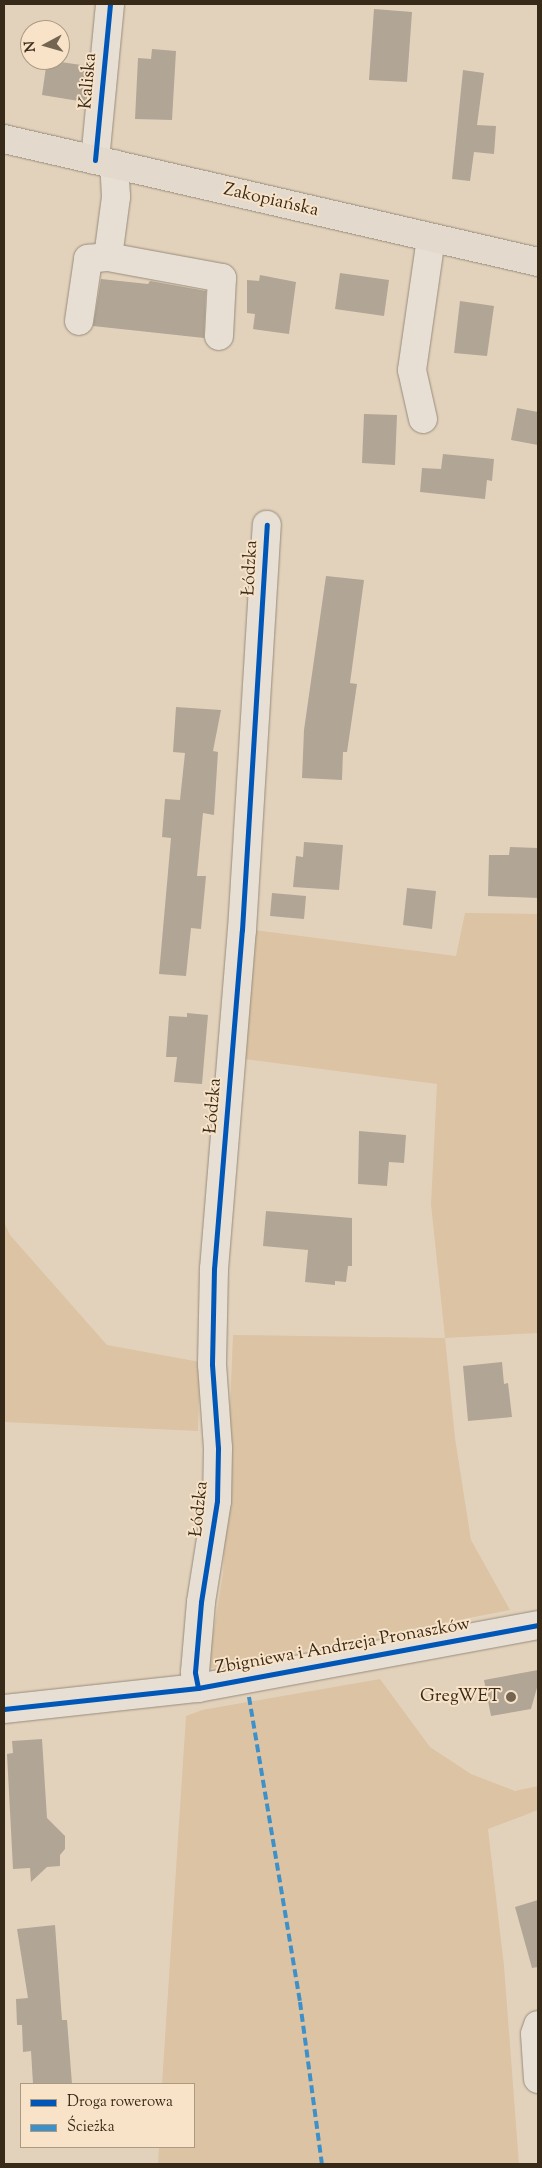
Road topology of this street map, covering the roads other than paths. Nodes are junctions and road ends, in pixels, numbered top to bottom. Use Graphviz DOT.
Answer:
graph roads {
  1 [pos="110,4"];
  2 [pos="4,139"];
  3 [pos="105,162"];
  4 [pos="431,238"];
  5 [pos="108,257"];
  6 [pos="538,262"];
  7 [pos="79,321"];
  8 [pos="219,336"];
  9 [pos="423,420"];
  10 [pos="267,525"];
  11 [pos="538,1625"];
  12 [pos="198,1688"];
  13 [pos="4,1709"];
  14 [pos="538,2025"];
  15 [pos="538,2079"];
  1 -- 3 [label="street, Kaliska"];
  2 -- 3 [label="main road, Zakopiańska"];
  3 -- 4 [label="main road, Zakopiańska"];
  3 -- 5 [label="street, Kaliska"];
  4 -- 6 [label="main road, Zakopiańska"];
  4 -- 9 [label="street"];
  5 -- 7 [label="street"];
  5 -- 8 [label="street"];
  10 -- 12 [label="street, Łódzka"];
  11 -- 12 [label="street, Zbigniewa i Andrzeja Pronaszków"];
  12 -- 13 [label="street, Zbigniewa i Andrzeja Pronaszków"];
  14 -- 15 [label="street"];
}
